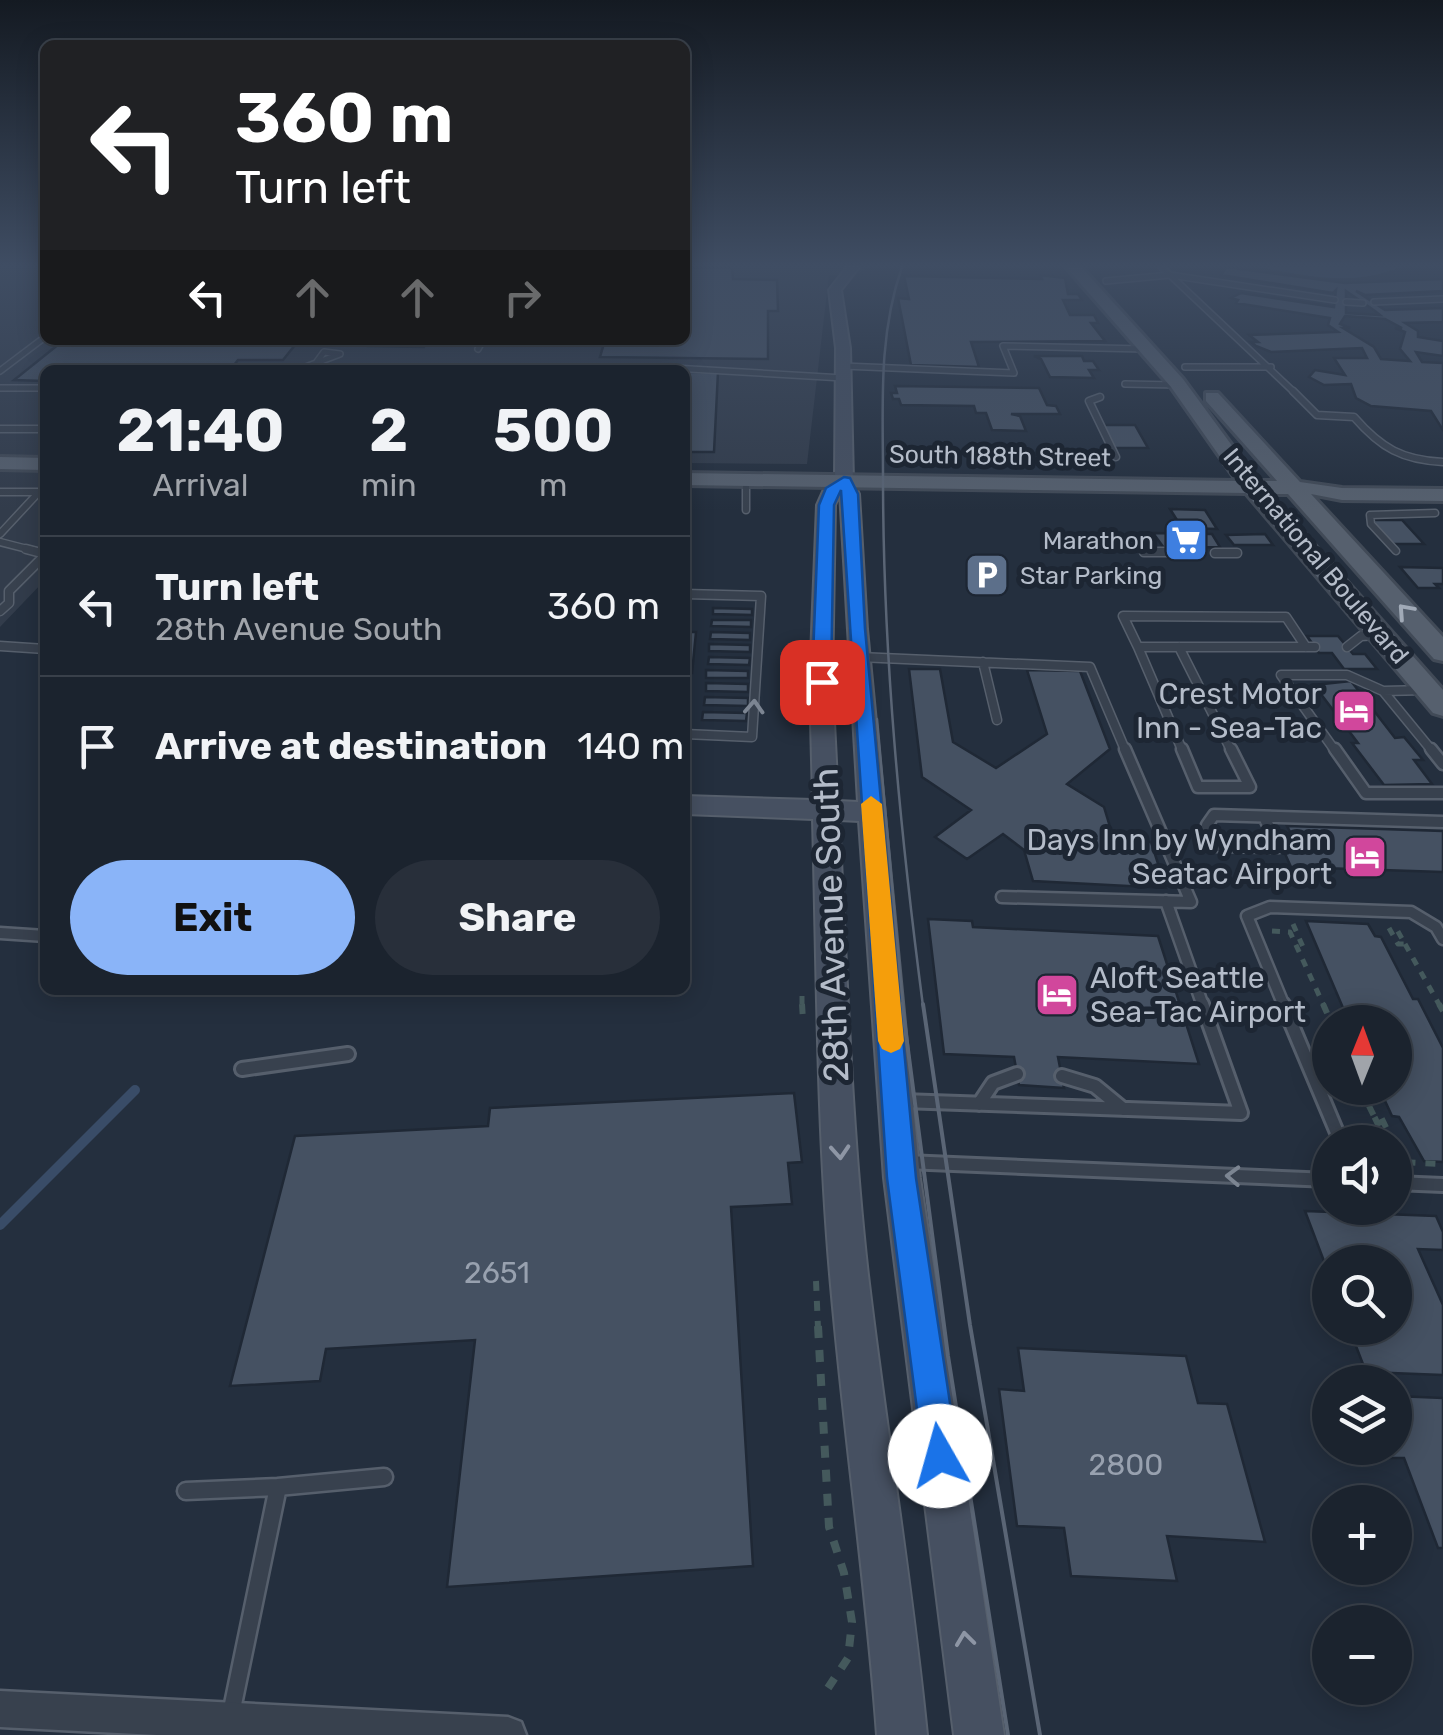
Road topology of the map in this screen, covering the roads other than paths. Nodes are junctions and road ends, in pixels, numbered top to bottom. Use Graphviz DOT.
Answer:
graph roads {
  1 [pos="30,348"];
  2 [pos="841,348"];
  3 [pos="1004,348"];
  4 [pos="1096,348"];
  5 [pos="1159,348"];
  6 [pos="1250,348"];
  7 [pos="1145,349"];
  8 [pos="316,363"];
  9 [pos="311,365"];
  10 [pos="1271,367"];
  11 [pos="690,368"];
  12 [pos="0,371"];
  13 [pos="843,372"];
  14 [pos="1181,376"];
  15 [pos="1125,384"];
  16 [pos="0,388"];
  17 [pos="40,388"];
  18 [pos="1100,397"];
  19 [pos="0,429"];
  20 [pos="40,429"];
  21 [pos="1116,456"];
  22 [pos="1443,462"];
  23 [pos="0,463"];
  24 [pos="40,464"];
  25 [pos="0,475"];
  26 [pos="690,479"];
  27 [pos="746,480"];
  28 [pos="844,481"];
  29 [pos="1443,484"];
  30 [pos="40,486"];
  31 [pos="40,487"];
  32 [pos="1252,487"];
  33 [pos="1304,488"];
  34 [pos="40,490"];
  35 [pos="0,492"];
  36 [pos="1439,504"];
  37 [pos="746,510"];
  38 [pos="0,534"];
  39 [pos="0,542"];
  40 [pos="1144,552"];
  41 [pos="1183,552"];
  42 [pos="1396,552"];
  43 [pos="40,553"];
  44 [pos="1216,553"];
  45 [pos="1237,553"];
  46 [pos="40,559"];
  47 [pos="690,594"];
  48 [pos="0,611"];
  49 [pos="1379,635"];
  50 [pos="0,646"];
  51 [pos="1138,647"];
  52 [pos="1179,647"];
  53 [pos="1347,647"];
  54 [pos="40,649"];
  55 [pos="1443,654"];
  56 [pos="859,656"];
  57 [pos="983,662"];
  58 [pos="1383,691"];
  59 [pos="1438,694"];
  60 [pos="997,720"];
  61 [pos="690,734"];
  62 [pos="1443,764"];
  63 [pos="1443,792"];
  64 [pos="690,804"];
  65 [pos="828,810"];
  66 [pos="872,812"];
  67 [pos="1264,816"];
  68 [pos="1443,822"];
  69 [pos="1002,897"];
  70 [pos="1166,902"];
  71 [pos="0,933"];
  72 [pos="40,936"];
  73 [pos="1443,939"];
  74 [pos="348,1054"];
  75 [pos="242,1069"];
  76 [pos="1017,1074"];
  77 [pos="1062,1076"];
  78 [pos="896,1100"];
  79 [pos="979,1104"];
  80 [pos="1124,1109"];
  81 [pos="1334,1125"];
  82 [pos="901,1162"];
  83 [pos="1312,1179"];
  84 [pos="1412,1184"];
  85 [pos="1443,1185"];
  86 [pos="384,1476"];
  87 [pos="278,1487"];
  88 [pos="186,1491"];
  89 [pos="0,1710"];
  90 [pos="229,1720"];
  91 [pos="508,1735"];
  92 [pos="902,1735"];
  93 [pos="979,1735"];
  1 -- 12 [label="lane"];
  2 -- 13 [label="main road"];
  3 -- 13 [label="lane"];
  4 -- 7 [label="lane"];
  5 -- 14 [label="main road, International Boulevard"];
  6 -- 10 [label="lane"];
  7 -- 14 [label="main road, International Boulevard"];
  8 -- 9 [label="lane"];
  10 -- 14 [label="lane"];
  10 -- 22 [label="lane"];
  11 -- 13 [label="lane"];
  13 -- 28 [label="main road"];
  14 -- 15 [label="lane"];
  14 -- 32 [label="main road, International Boulevard"];
  14 -- 33 [label="main road, International Boulevard"];
  16 -- 17 [label="lane"];
  18 -- 21 [label="lane"];
  19 -- 20 [label="lane"];
  23 -- 24 [label="main road"];
  25 -- 30 [label="main road"];
  26 -- 27 [label="main road, South 188th Street"];
  27 -- 28 [label="main road, South 188th Street"];
  27 -- 37 [label="lane"];
  28 -- 32 [label="main road, South 188th Street"];
  28 -- 56 [label="main road, 28th Avenue South"];
  28 -- 65 [label="main road, 28th Avenue South"];
  29 -- 33 [label="main road, South 188th Street"];
  31 -- 35 [label="lane"];
  32 -- 33 [label="main road, South 188th Street"];
  32 -- 49 [label="main road, International Boulevard"];
  33 -- 36 [label="main road, South 188th Street"];
  55 -- 33 [label="main road, International Boulevard, one-way"];
  34 -- 38 [label="lane"];
  36 -- 42 [label="lane"];
  39 -- 43 [label="lane"];
  40 -- 41 [label="lane"];
  44 -- 45 [label="lane"];
  46 -- 48 [label="lane"];
  61 -- 47 [label="lane, one-way"];
  49 -- 53 [label="lane"];
  49 -- 59 [label="main road, International Boulevard"];
  50 -- 54 [label="lane"];
  51 -- 52 [label="lane"];
  51 -- 52 [label="lane"];
  51 -- 52 [label="lane"];
  56 -- 57 [label="lane"];
  56 -- 66 [label="main road, 28th Avenue South"];
  57 -- 60 [label="lane"];
  57 -- 70 [label="lane"];
  58 -- 59 [label="lane"];
  58 -- 62 [label="lane"];
  58 -- 63 [label="lane"];
  64 -- 65 [label="main road"];
  65 -- 66 [label="main road"];
  65 -- 92 [label="main road, 28th Avenue South, one-way"];
  66 -- 78 [label="main road, 28th Avenue South"];
  67 -- 67 [label="lane"];
  67 -- 68 [label="lane"];
  69 -- 70 [label="lane"];
  70 -- 80 [label="lane"];
  71 -- 72 [label="lane"];
  73 -- 81 [label="lane"];
  74 -- 75 [label="lane"];
  76 -- 79 [label="lane"];
  77 -- 80 [label="lane"];
  78 -- 79 [label="lane"];
  78 -- 82 [label="main road, 28th Avenue South"];
  79 -- 80 [label="lane"];
  83 -- 82 [label="lane, one-way"];
  93 -- 82 [label="main road, 28th Avenue South, one-way"];
  84 -- 85 [label="lane"];
  86 -- 87 [label="lane"];
  87 -- 88 [label="lane"];
  87 -- 90 [label="lane"];
  89 -- 90 [label="street"];
  90 -- 91 [label="street"];
}
